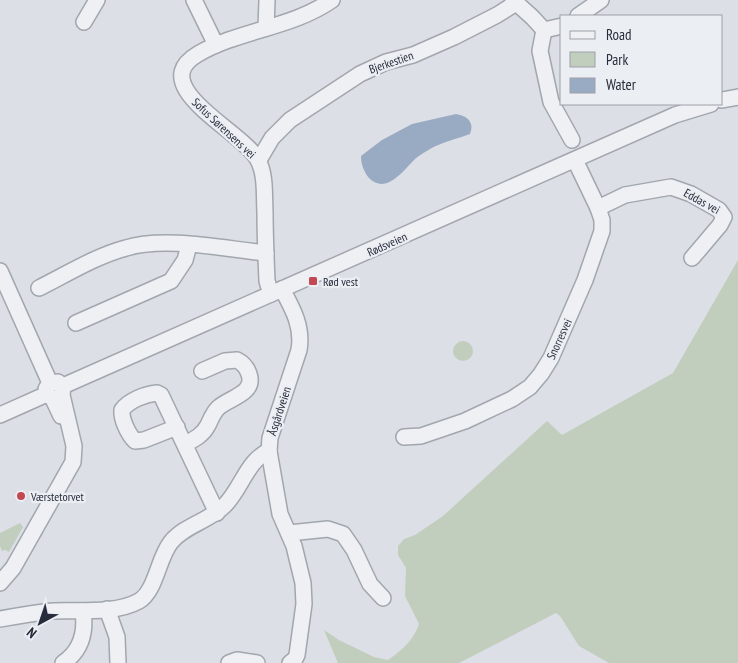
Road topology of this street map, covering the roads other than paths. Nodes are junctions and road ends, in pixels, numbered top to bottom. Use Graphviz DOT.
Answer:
graph roads {
  1 [pos="97,0"];
  2 [pos="194,0"];
  3 [pos="267,0"];
  4 [pos="332,0"];
  5 [pos="601,0"];
  6 [pos="515,1"];
  7 [pos="579,15"];
  8 [pos="84,22"];
  9 [pos="560,27"];
  10 [pos="266,28"];
  11 [pos="544,30"];
  12 [pos="216,46"];
  13 [pos="738,97"];
  14 [pos="723,100"];
  15 [pos="709,105"];
  16 [pos="572,140"];
  17 [pos="259,160"];
  18 [pos="575,160"];
  19 [pos="598,208"];
  20 [pos="189,245"];
  21 [pos="266,253"];
  22 [pos="692,258"];
  23 [pos="0,271"];
  24 [pos="39,288"];
  25 [pos="276,292"];
  26 [pos="6,306"];
  27 [pos="76,323"];
  28 [pos="202,371"];
  29 [pos="55,392"];
  30 [pos="0,415"];
  31 [pos="177,427"];
  32 [pos="404,438"];
  33 [pos="185,444"];
  34 [pos="269,451"];
  35 [pos="217,513"];
  36 [pos="288,533"];
  37 [pos="0,583"];
  38 [pos="383,598"];
  39 [pos="107,609"];
  40 [pos="84,611"];
  41 [pos="0,619"];
  42 [pos="63,663"];
  43 [pos="118,663"];
  44 [pos="229,663"];
  45 [pos="257,663"];
  46 [pos="290,663"];
  1 -- 8 [label="street"];
  2 -- 12 [label="street"];
  3 -- 10 [label="street"];
  4 -- 10 [label="street, Sofus Sørensens vei"];
  5 -- 7 [label="street"];
  6 -- 11 [label="street"];
  6 -- 17 [label="street, Bjerkestien"];
  9 -- 11 [label="street"];
  10 -- 12 [label="street, Sofus Sørensens vei"];
  11 -- 16 [label="street"];
  12 -- 17 [label="street, Sofus Sørensens vei"];
  13 -- 14 [label="street"];
  15 -- 18 [label="street, Rødsveien"];
  17 -- 21 [label="street, Sofus Sørensens vei"];
  18 -- 19 [label="street, Snorresvei"];
  18 -- 25 [label="street, Rødsveien"];
  19 -- 22 [label="street, Eddas vei"];
  19 -- 32 [label="street, Snorresvei"];
  20 -- 21 [label="street"];
  20 -- 24 [label="street"];
  20 -- 27 [label="street"];
  21 -- 25 [label="street, Sofus Sørensens vei"];
  23 -- 26 [label="street"];
  25 -- 29 [label="street, Rødsveien"];
  25 -- 34 [label="street, Åsgårdveien"];
  26 -- 29 [label="street"];
  28 -- 33 [label="street"];
  29 -- 30 [label="street, Rødsveien"];
  29 -- 37 [label="street"];
  31 -- 33 [label="street"];
  33 -- 35 [label="street"];
  34 -- 35 [label="street, Åsgårdveien"];
  34 -- 36 [label="street"];
  35 -- 39 [label="street, Åsgårdveien"];
  36 -- 38 [label="street"];
  36 -- 46 [label="street"];
  39 -- 40 [label="street, Åsgårdveien"];
  39 -- 43 [label="street"];
  40 -- 41 [label="street, Åsgårdveien"];
  40 -- 42 [label="street"];
  44 -- 45 [label="street"];
}
